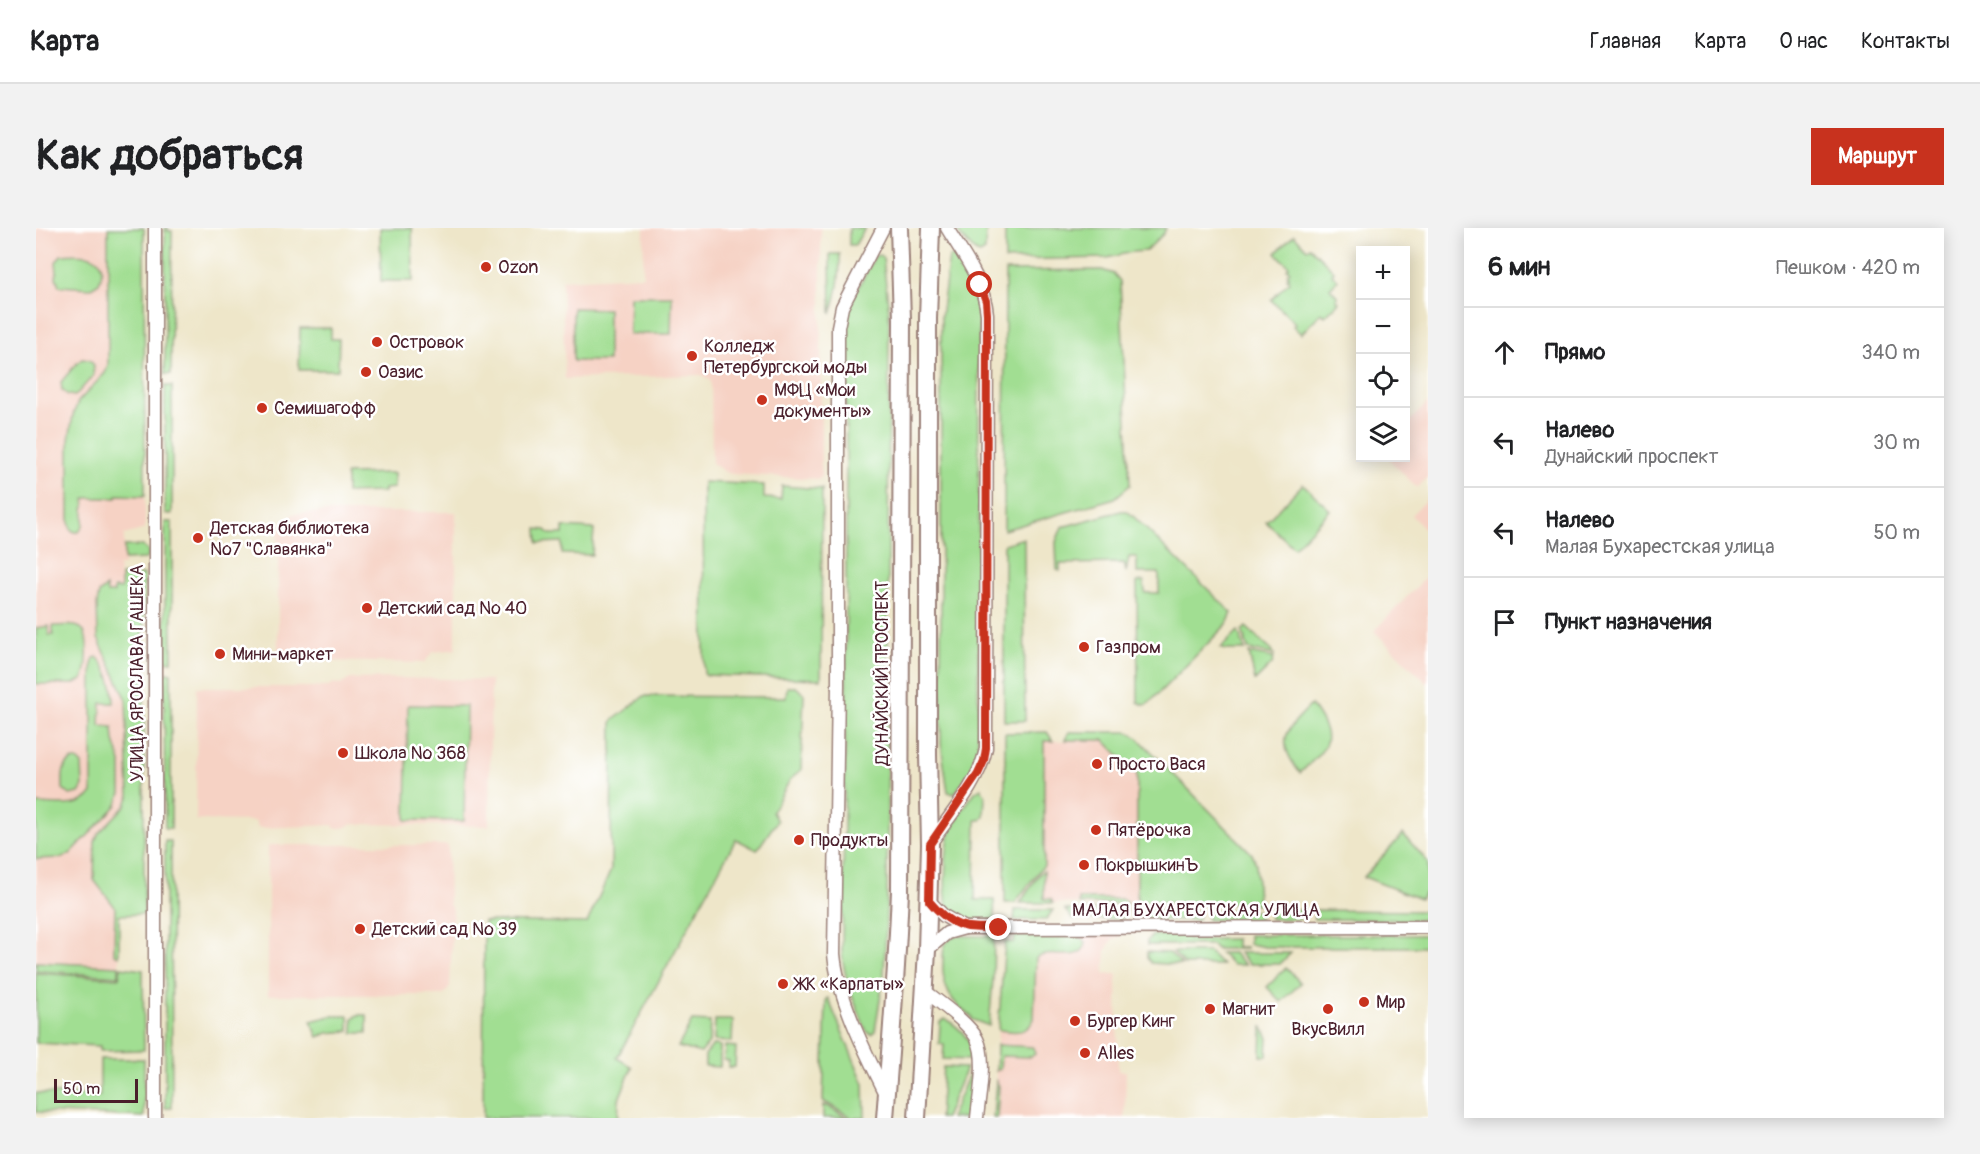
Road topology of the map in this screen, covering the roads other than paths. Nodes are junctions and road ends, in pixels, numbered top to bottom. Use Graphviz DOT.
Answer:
graph roads {
  1 [pos="155,228"];
  2 [pos="883,228"];
  3 [pos="899,228"];
  4 [pos="931,228"];
  5 [pos="947,228"];
  6 [pos="930,844"];
  7 [pos="929,901"];
  8 [pos="1428,927"];
  9 [pos="965,928"];
  10 [pos="927,950"];
  11 [pos="925,991"];
  12 [pos="887,1097"];
  13 [pos="155,1118"];
  14 [pos="885,1118"];
  15 [pos="917,1118"];
  16 [pos="977,1118"];
  1 -- 13 [label="street, УЛИЦА ЯРОСЛАВА ГАШЕКА"];
  2 -- 12 [label="street"];
  3 -- 12 [label="main road, ДУНАЙСКИЙ ПРОСПЕКТ"];
  4 -- 6 [label="main road"];
  5 -- 6 [label="street"];
  6 -- 7 [label="main road"];
  7 -- 9 [label="street"];
  7 -- 10 [label="main road"];
  8 -- 9 [label="street, МАЛАЯ БУХАРЕСТСКАЯ УЛИЦА"];
  9 -- 10 [label="street, МАЛАЯ БУХАРЕСТСКАЯ УЛИЦА"];
  10 -- 11 [label="main road"];
  11 -- 15 [label="main road"];
  11 -- 16 [label="street"];
  12 -- 14 [label="main road, ДУНАЙСКИЙ ПРОСПЕКТ"];
}
